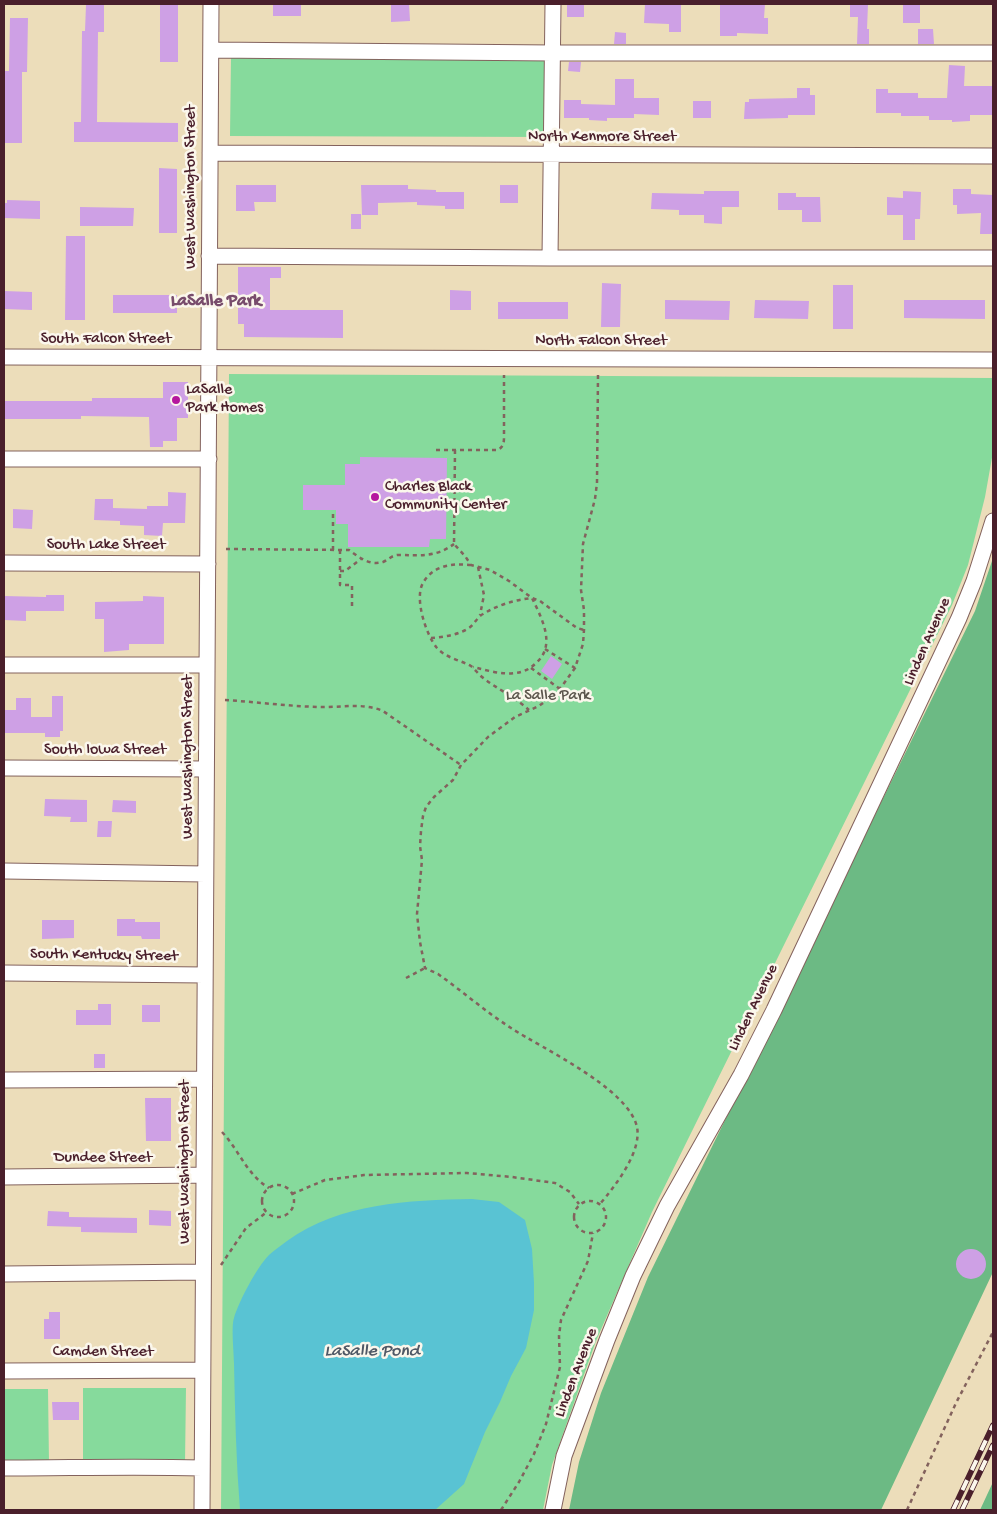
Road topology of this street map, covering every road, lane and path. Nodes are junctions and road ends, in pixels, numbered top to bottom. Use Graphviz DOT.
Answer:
graph roads {
  1 [pos="211,4"];
  2 [pos="553,4"];
  3 [pos="211,50"];
  4 [pos="553,53"];
  5 [pos="993,53"];
  6 [pos="210,153"];
  7 [pos="552,155"];
  8 [pos="993,156"];
  9 [pos="209,256"];
  10 [pos="550,258"];
  11 [pos="993,258"];
  12 [pos="4,357"];
  13 [pos="209,358"];
  14 [pos="993,360"];
  15 [pos="504,375"];
  16 [pos="598,375"];
  17 [pos="436,450"];
  18 [pos="455,450"];
  19 [pos="4,459"];
  20 [pos="209,459"];
  21 [pos="333,510"];
  22 [pos="993,521"];
  23 [pos="454,544"];
  24 [pos="226,550"];
  25 [pos="333,550"];
  26 [pos="340,550"];
  27 [pos="361,559"];
  28 [pos="4,563"];
  29 [pos="208,564"];
  30 [pos="471,565"];
  31 [pos="478,567"];
  32 [pos="340,571"];
  33 [pos="532,598"];
  34 [pos="352,606"];
  35 [pos="480,615"];
  36 [pos="584,630"];
  37 [pos="431,638"];
  38 [pos="545,649"];
  39 [pos="4,665"];
  40 [pos="207,665"];
  41 [pos="472,667"];
  42 [pos="531,668"];
  43 [pos="575,668"];
  44 [pos="560,689"];
  45 [pos="225,700"];
  46 [pos="529,710"];
  47 [pos="461,765"];
  48 [pos="4,768"];
  49 [pos="206,769"];
  50 [pos="4,871"];
  51 [pos="205,874"];
  52 [pos="425,968"];
  53 [pos="4,973"];
  54 [pos="205,975"];
  55 [pos="406,978"];
  56 [pos="204,1079"];
  57 [pos="4,1080"];
  58 [pos="222,1132"];
  59 [pos="203,1175"];
  60 [pos="4,1177"];
  61 [pos="269,1188"];
  62 [pos="292,1194"];
  63 [pos="579,1204"];
  64 [pos="600,1204"];
  65 [pos="267,1212"];
  66 [pos="593,1233"];
  67 [pos="221,1265"];
  68 [pos="202,1272"];
  69 [pos="4,1274"];
  70 [pos="993,1332"];
  71 [pos="202,1370"];
  72 [pos="4,1371"];
  73 [pos="4,1468"];
  74 [pos="202,1468"];
  75 [pos="202,1510"];
  76 [pos="501,1510"];
  77 [pos="553,1510"];
  78 [pos="907,1510"];
  1 -- 3 [label="street, West Washington Street"];
  2 -- 4 [label="street"];
  3 -- 4 [label="street"];
  3 -- 6 [label="street, West Washington Street"];
  4 -- 5 [label="street"];
  4 -- 7 [label="street"];
  6 -- 7 [label="street, North Kenmore Street"];
  6 -- 9 [label="street, West Washington Street"];
  7 -- 8 [label="street, North Kenmore Street"];
  7 -- 10 [label="street"];
  9 -- 10 [label="street"];
  9 -- 13 [label="street, West Washington Street"];
  10 -- 11 [label="street"];
  12 -- 13 [label="street, South Falcon Street"];
  13 -- 14 [label="street, North Falcon Street"];
  13 -- 20 [label="street, West Washington Street"];
  15 -- 18 [label="path"];
  16 -- 36 [label="path"];
  17 -- 18 [label="path"];
  18 -- 23 [label="path"];
  19 -- 20 [label="street"];
  20 -- 29 [label="street, West Washington Street"];
  21 -- 25 [label="path"];
  22 -- 77 [label="street, Linden Avenue"];
  23 -- 27 [label="path"];
  23 -- 30 [label="path"];
  24 -- 25 [label="path"];
  25 -- 26 [label="path"];
  26 -- 27 [label="path"];
  26 -- 32 [label="path"];
  27 -- 32 [label="path"];
  28 -- 29 [label="street, South Lake Street"];
  29 -- 40 [label="street, West Washington Street"];
  30 -- 31 [label="path"];
  30 -- 37 [label="path"];
  31 -- 33 [label="path"];
  31 -- 35 [label="path"];
  32 -- 34 [label="path"];
  33 -- 35 [label="path"];
  33 -- 36 [label="path"];
  33 -- 38 [label="path"];
  35 -- 37 [label="path"];
  36 -- 43 [label="path"];
  37 -- 41 [label="path"];
  38 -- 42 [label="path"];
  38 -- 43 [label="path"];
  39 -- 40 [label="street"];
  40 -- 49 [label="street, West Washington Street"];
  41 -- 42 [label="path"];
  41 -- 46 [label="path"];
  42 -- 44 [label="path"];
  43 -- 44 [label="path"];
  44 -- 46 [label="path"];
  45 -- 47 [label="path"];
  46 -- 47 [label="path"];
  47 -- 52 [label="path"];
  48 -- 49 [label="street, South Iowa Street"];
  49 -- 51 [label="street, West Washington Street"];
  50 -- 51 [label="street"];
  51 -- 54 [label="street, West Washington Street"];
  52 -- 55 [label="path"];
  52 -- 64 [label="path"];
  53 -- 54 [label="street, South Kentucky Street"];
  54 -- 56 [label="street, West Washington Street"];
  56 -- 57 [label="street"];
  56 -- 59 [label="street, West Washington Street"];
  58 -- 61 [label="path"];
  59 -- 60 [label="street, Dundee Street"];
  59 -- 68 [label="street, West Washington Street"];
  61 -- 62 [label="path"];
  61 -- 65 [label="path"];
  62 -- 63 [label="path"];
  62 -- 65 [label="path"];
  63 -- 64 [label="path"];
  63 -- 66 [label="path"];
  64 -- 66 [label="path"];
  65 -- 67 [label="path"];
  66 -- 76 [label="path"];
  68 -- 69 [label="street"];
  68 -- 71 [label="street, West Washington Street"];
  70 -- 78 [label="path"];
  71 -- 72 [label="street, Camden Street"];
  71 -- 74 [label="street, West Washington Street"];
  73 -- 74 [label="street"];
  74 -- 75 [label="street, West Washington Street"];
}
